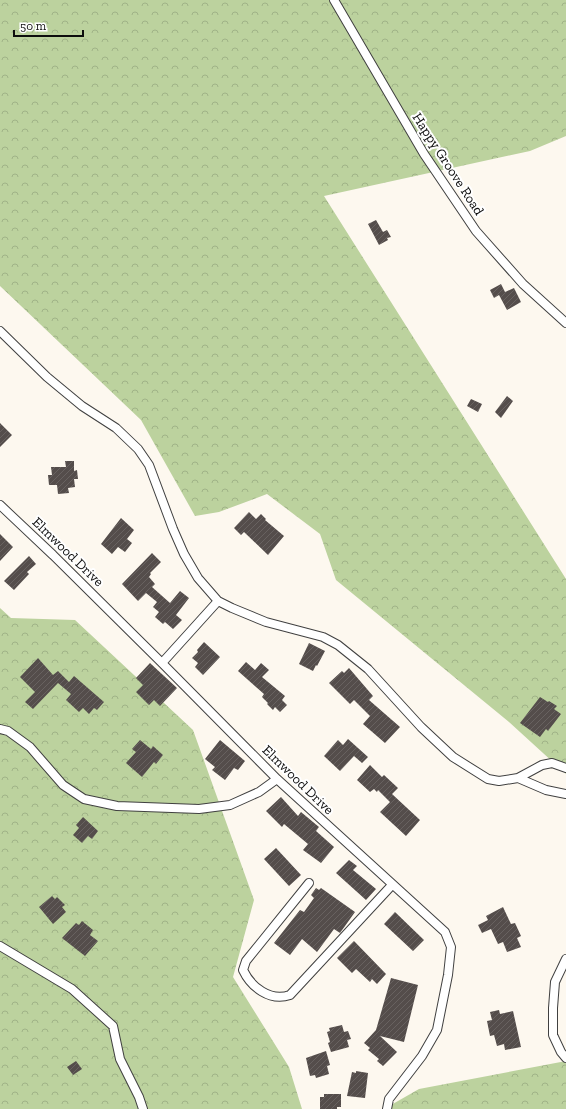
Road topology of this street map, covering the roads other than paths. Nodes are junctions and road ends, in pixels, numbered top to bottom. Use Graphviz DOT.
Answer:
graph roads {
  1 [pos="334,0"];
  2 [pos="566,323"];
  3 [pos="0,331"];
  4 [pos="0,505"];
  5 [pos="218,601"];
  6 [pos="162,663"];
  7 [pos="0,729"];
  8 [pos="566,768"];
  9 [pos="518,778"];
  10 [pos="277,779"];
  11 [pos="566,794"];
  12 [pos="309,883"];
  13 [pos="392,885"];
  14 [pos="0,946"];
  15 [pos="566,959"];
  16 [pos="566,1058"];
  17 [pos="143,1109"];
  18 [pos="388,1109"];
  1 -- 2 [label="street, Happy Groove Road"];
  3 -- 5 [label="street"];
  4 -- 6 [label="street, Elmwood Drive"];
  5 -- 6 [label="street"];
  5 -- 9 [label="street"];
  6 -- 10 [label="street, Elmwood Drive"];
  7 -- 10 [label="street"];
  8 -- 9 [label="street"];
  9 -- 11 [label="street"];
  10 -- 13 [label="street, Elmwood Drive"];
  12 -- 13 [label="street"];
  13 -- 18 [label="street, Elmwood Drive"];
  14 -- 17 [label="street"];
  15 -- 16 [label="street"];
}
